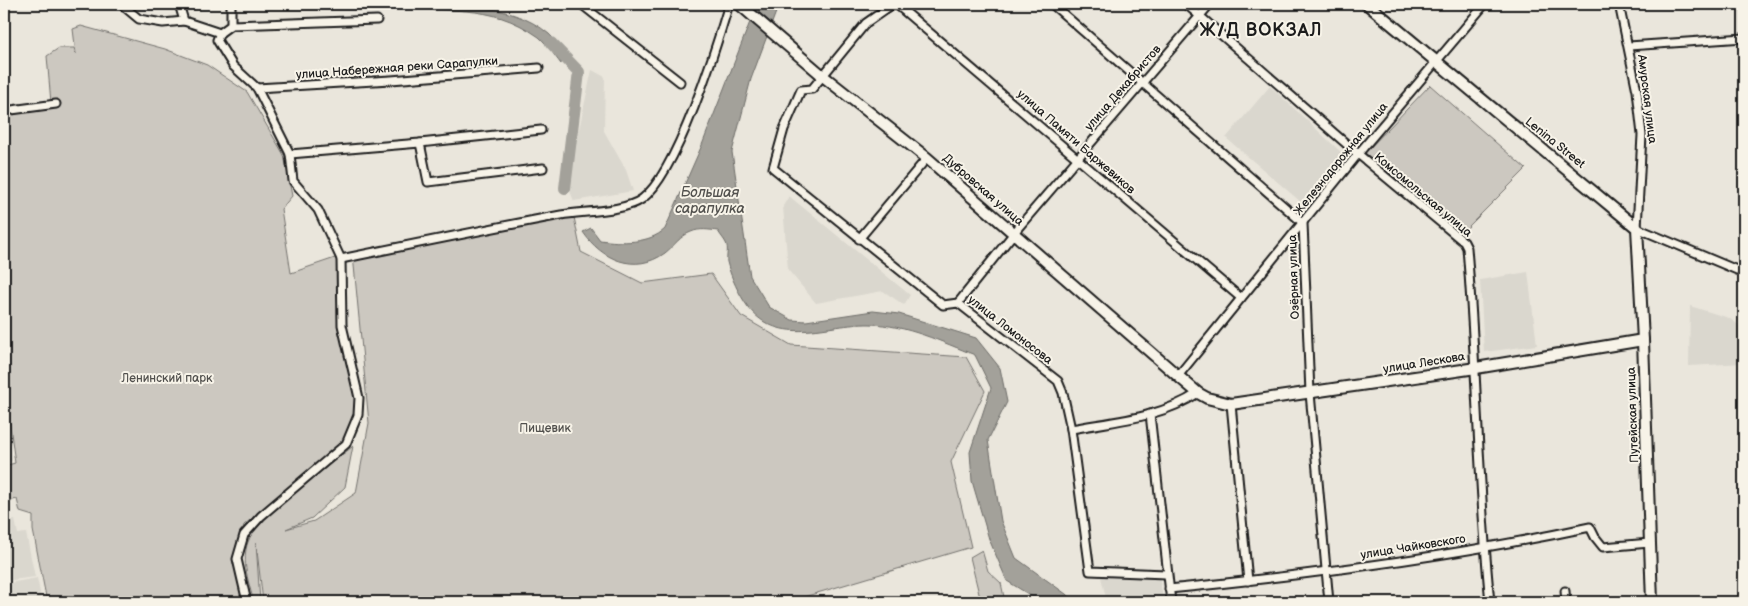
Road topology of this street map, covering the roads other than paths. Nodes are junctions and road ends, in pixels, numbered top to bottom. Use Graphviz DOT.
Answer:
graph roads {
  1 [pos="120,4"];
  2 [pos="179,4"];
  3 [pos="231,4"];
  4 [pos="582,4"];
  5 [pos="729,4"];
  6 [pos="739,4"];
  7 [pos="895,4"];
  8 [pos="1052,4"];
  9 [pos="1186,4"];
  10 [pos="1210,4"];
  11 [pos="1367,4"];
  12 [pos="1484,4"];
  13 [pos="1619,4"];
  14 [pos="1200,16"];
  15 [pos="377,20"];
  16 [pos="184,21"];
  17 [pos="230,25"];
  18 [pos="220,32"];
  19 [pos="1744,38"];
  20 [pos="1629,46"];
  21 [pos="1436,62"];
  22 [pos="539,68"];
  23 [pos="823,76"];
  24 [pos="680,82"];
  25 [pos="1142,82"];
  26 [pos="257,88"];
  27 [pos="56,104"];
  28 [pos="4,111"];
  29 [pos="541,130"];
  30 [pos="420,144"];
  31 [pos="290,154"];
  32 [pos="1358,154"];
  33 [pos="1078,157"];
  34 [pos="927,158"];
  35 [pos="542,168"];
  36 [pos="1303,223"];
  37 [pos="1637,228"];
  38 [pos="1013,233"];
  39 [pos="860,239"];
  40 [pos="341,259"];
  41 [pos="1744,273"];
  42 [pos="1241,298"];
  43 [pos="958,303"];
  44 [pos="1643,340"];
  45 [pos="1476,368"];
  46 [pos="1178,376"];
  47 [pos="1310,393"];
  48 [pos="1203,396"];
  49 [pos="1230,404"];
  50 [pos="1150,414"];
  51 [pos="1071,429"];
  52 [pos="1650,543"];
  53 [pos="1485,547"];
  54 [pos="1326,572"];
  55 [pos="1166,574"];
  56 [pos="1248,582"];
  57 [pos="1168,589"];
  58 [pos="1565,591"];
  59 [pos="247,602"];
  60 [pos="1171,602"];
  61 [pos="1329,602"];
  62 [pos="1490,602"];
  63 [pos="1566,602"];
  64 [pos="1652,602"];
  1 -- 16 [label="street"];
  2 -- 16 [label="street"];
  3 -- 17 [label="street"];
  4 -- 24 [label="street"];
  5 -- 40 [label="street"];
  6 -- 23 [label="street, Дубровская улица"];
  7 -- 23 [label="street"];
  7 -- 33 [label="street, улица Памяти Баржевиков"];
  8 -- 25 [label="street, Озёрная улица"];
  9 -- 14 [label="street, Комсомольская улица"];
  10 -- 14 [label="street, улица Декабристов"];
  11 -- 21 [label="street, Lenina Street"];
  12 -- 21 [label="street, Железнодорожная улица"];
  13 -- 20 [label="street, Амурская улица"];
  14 -- 25 [label="street, улица Декабристов"];
  14 -- 32 [label="street, Комсомольская улица"];
  15 -- 17 [label="street"];
  16 -- 18 [label="street"];
  17 -- 18 [label="street"];
  18 -- 26 [label="street"];
  19 -- 20 [label="street"];
  20 -- 37 [label="street, Амурская улица"];
  21 -- 32 [label="street, Железнодорожная улица"];
  21 -- 37 [label="street, Lenina Street"];
  22 -- 26 [label="street, улица Набережная реки Сарапулки"];
  23 -- 34 [label="street, Дубровская улица"];
  23 -- 39 [label="street, улица Ломоносова"];
  25 -- 33 [label="street, улица Декабристов"];
  25 -- 36 [label="street, Озёрная улица"];
  26 -- 31 [label="street"];
  27 -- 28 [label="street"];
  29 -- 30 [label="street"];
  30 -- 31 [label="street"];
  30 -- 35 [label="street"];
  31 -- 40 [label="street"];
  32 -- 36 [label="street, Железнодорожная улица"];
  32 -- 45 [label="street, Комсомольская улица"];
  33 -- 38 [label="street, улица Декабристов"];
  33 -- 42 [label="street, улица Памяти Баржевиков"];
  34 -- 38 [label="street, Дубровская улица"];
  34 -- 39 [label="street"];
  36 -- 42 [label="street, Железнодорожная улица"];
  36 -- 47 [label="street, Озёрная улица"];
  37 -- 41 [label="street, Lenina Street"];
  37 -- 44 [label="street, Путейская улица"];
  38 -- 43 [label="street, улица Декабристов"];
  38 -- 46 [label="street, Дубровская улица"];
  39 -- 43 [label="street, улица Ломоносова"];
  40 -- 59 [label="street"];
  42 -- 46 [label="street, Железнодорожная улица"];
  43 -- 51 [label="street, улица Ломоносова"];
  44 -- 45 [label="street, улица Лескова"];
  44 -- 52 [label="street, Путейская улица"];
  45 -- 47 [label="street, улица Лескова"];
  45 -- 53 [label="street, Комсомольская улица"];
  46 -- 48 [label="street, Дубровская улица"];
  47 -- 49 [label="street, улица Лескова"];
  47 -- 54 [label="street, Озёрная улица"];
  48 -- 49 [label="street, улица Лескова"];
  48 -- 50 [label="street"];
  49 -- 56 [label="street"];
  50 -- 51 [label="street"];
  50 -- 55 [label="street"];
  51 -- 55 [label="street, улица Ломоносова"];
  52 -- 53 [label="street, улица Чайковского"];
  52 -- 64 [label="street, Путейская улица"];
  53 -- 54 [label="street, улица Чайковского"];
  53 -- 62 [label="street, Комсомольская улица"];
  54 -- 56 [label="street, улица Чайковского"];
  54 -- 61 [label="street, Озёрная улица"];
  55 -- 57 [label="street"];
  56 -- 57 [label="street, улица Чайковского"];
  57 -- 60 [label="street"];
  58 -- 63 [label="street"];
}
